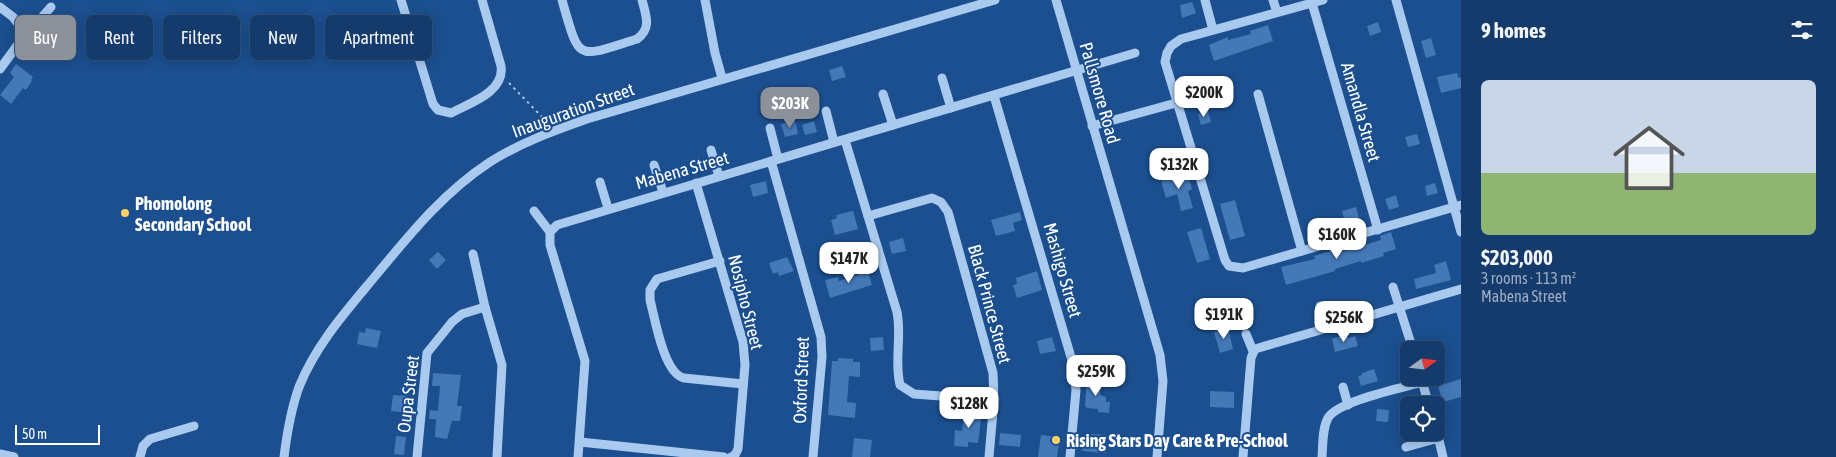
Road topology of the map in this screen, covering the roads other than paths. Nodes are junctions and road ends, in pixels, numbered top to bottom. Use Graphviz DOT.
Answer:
graph roads {
  1 [pos="401,0"];
  2 [pos="482,0"];
  3 [pos="562,0"];
  4 [pos="642,0"];
  5 [pos="705,0"];
  6 [pos="995,0"];
  7 [pos="1056,0"];
  8 [pos="1206,0"];
  9 [pos="1273,0"];
  10 [pos="1323,0"];
  11 [pos="1396,0"];
  12 [pos="1312,3"];
  13 [pos="0,6"];
  14 [pos="51,7"];
  15 [pos="1277,12"];
  16 [pos="42,15"];
  17 [pos="15,19"];
  18 [pos="1213,30"];
  19 [pos="15,48"];
  20 [pos="1135,53"];
  21 [pos="0,69"];
  22 [pos="1076,70"];
  23 [pos="722,78"];
  24 [pos="942,78"];
  25 [pos="883,94"];
  26 [pos="1258,94"];
  27 [pos="994,96"];
  28 [pos="1176,103"];
  29 [pos="951,108"];
  30 [pos="826,111"];
  31 [pos="893,125"];
  32 [pos="1092,126"];
  33 [pos="770,128"];
  34 [pos="845,140"];
  35 [pos="834,142"];
  36 [pos="712,150"];
  37 [pos="775,160"];
  38 [pos="654,165"];
  39 [pos="720,176"];
  40 [pos="600,182"];
  41 [pos="696,183"];
  42 [pos="663,192"];
  43 [pos="1457,206"];
  44 [pos="608,208"];
  45 [pos="534,210"];
  46 [pos="868,216"];
  47 [pos="1378,230"];
  48 [pos="550,232"];
  49 [pos="1461,232"];
  50 [pos="1302,252"];
  51 [pos="472,254"];
  52 [pos="720,261"];
  53 [pos="1393,287"];
  54 [pos="1461,289"];
  55 [pos="1320,306"];
  56 [pos="485,307"];
  57 [pos="1400,308"];
  58 [pos="1326,328"];
  59 [pos="1246,334"];
  60 [pos="1410,341"];
  61 [pos="1253,351"];
  62 [pos="744,384"];
  63 [pos="1404,386"];
  64 [pos="1343,387"];
  65 [pos="994,400"];
  66 [pos="1348,405"];
  67 [pos="194,426"];
  68 [pos="1428,441"];
  69 [pos="1440,441"];
  70 [pos="580,442"];
  71 [pos="1406,447"];
  72 [pos="0,454"];
  73 [pos="14,457"];
  74 [pos="131,457"];
  75 [pos="140,457"];
  76 [pos="284,457"];
  77 [pos="418,457"];
  78 [pos="497,457"];
  79 [pos="578,457"];
  80 [pos="724,457"];
  81 [pos="731,457"];
  82 [pos="813,457"];
  83 [pos="989,457"];
  84 [pos="1070,457"];
  85 [pos="1157,457"];
  86 [pos="1243,457"];
  87 [pos="1322,457"];
  88 [pos="1443,457"];
  1 -- 2 [label="street"];
  3 -- 4 [label="street"];
  5 -- 23 [label="street"];
  6 -- 23 [label="street, Inauguration Street"];
  7 -- 22 [label="street, Pallsmore Road"];
  8 -- 18 [label="street"];
  9 -- 15 [label="street"];
  10 -- 12 [label="street"];
  11 -- 43 [label="street"];
  12 -- 15 [label="street"];
  12 -- 47 [label="street, Amandla Street"];
  13 -- 17 [label="street"];
  14 -- 16 [label="street"];
  15 -- 18 [label="street"];
  18 -- 28 [label="street"];
  19 -- 21 [label="street"];
  20 -- 22 [label="street, Mabena Street"];
  22 -- 27 [label="street, Mabena Street"];
  22 -- 32 [label="street, Pallsmore Road"];
  23 -- 76 [label="street, Inauguration Street"];
  24 -- 29 [label="street"];
  25 -- 31 [label="street"];
  26 -- 50 [label="street"];
  27 -- 29 [label="street, Mabena Street"];
  27 -- 84 [label="street, Mashigo Street"];
  28 -- 32 [label="street"];
  28 -- 50 [label="street"];
  29 -- 31 [label="street, Mabena Street"];
  30 -- 35 [label="street"];
  31 -- 34 [label="street, Mabena Street"];
  32 -- 85 [label="street, Pallsmore Road"];
  33 -- 37 [label="street, Oxford Street"];
  34 -- 35 [label="street, Mabena Street"];
  34 -- 46 [label="street"];
  35 -- 37 [label="street, Mabena Street"];
  36 -- 39 [label="street"];
  37 -- 39 [label="street, Mabena Street"];
  37 -- 82 [label="street, Oxford Street"];
  38 -- 42 [label="street"];
  39 -- 41 [label="street, Mabena Street"];
  40 -- 44 [label="street"];
  41 -- 42 [label="street, Mabena Street"];
  41 -- 52 [label="street, Nosipho Street"];
  42 -- 44 [label="street, Mabena Street"];
  43 -- 47 [label="street"];
  43 -- 49 [label="street"];
  44 -- 48 [label="street, Mabena Street"];
  45 -- 48 [label="street"];
  46 -- 65 [label="street"];
  46 -- 65 [label="street, Black Prince Street"];
  47 -- 50 [label="street"];
  48 -- 70 [label="street"];
  51 -- 56 [label="street"];
  52 -- 62 [label="street, Nosipho Street"];
  52 -- 62 [label="street"];
  53 -- 57 [label="street"];
  54 -- 57 [label="street"];
  55 -- 58 [label="street"];
  56 -- 77 [label="street, Oupa Street"];
  56 -- 78 [label="street"];
  57 -- 58 [label="street"];
  57 -- 60 [label="street"];
  58 -- 61 [label="street"];
  59 -- 61 [label="street"];
  61 -- 86 [label="street"];
  62 -- 81 [label="street, Nosipho Street"];
  63 -- 66 [label="street"];
  64 -- 66 [label="street"];
  65 -- 83 [label="street, Black Prince Street"];
  66 -- 87 [label="street"];
  67 -- 75 [label="street"];
  68 -- 71 [label="street"];
  69 -- 88 [label="street"];
  70 -- 79 [label="street"];
  70 -- 80 [label="street"];
  72 -- 73 [label="street"];
  74 -- 75 [label="street"];
}
